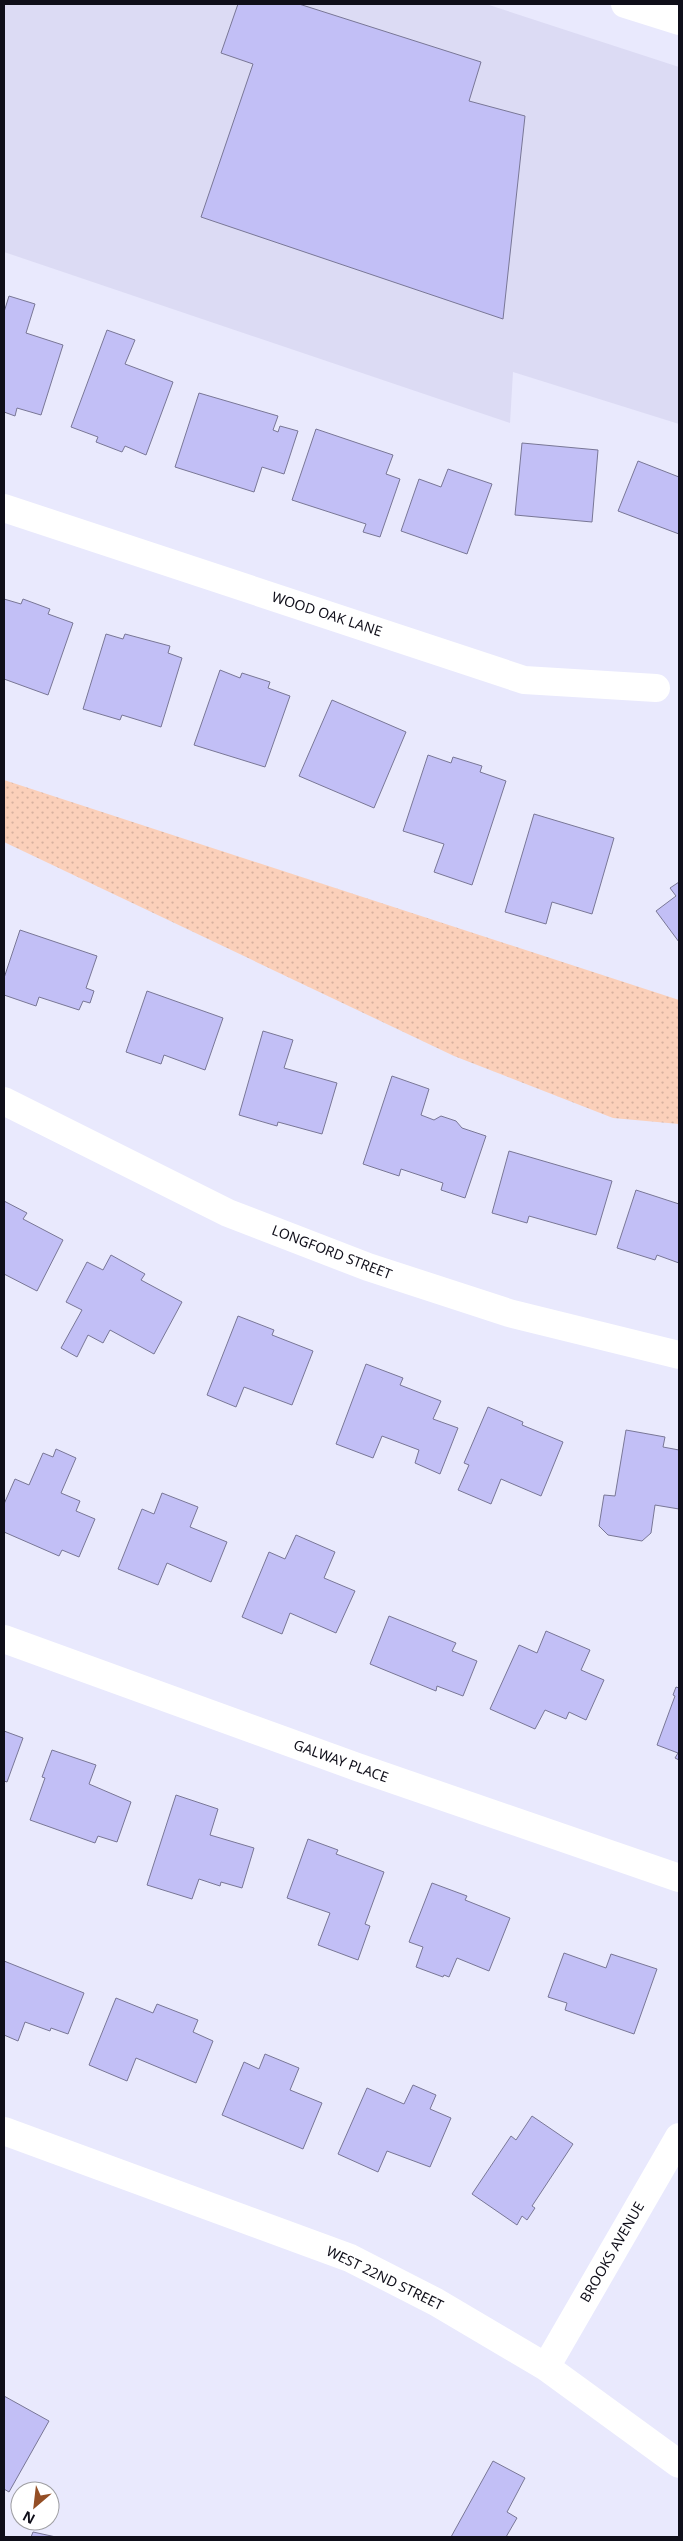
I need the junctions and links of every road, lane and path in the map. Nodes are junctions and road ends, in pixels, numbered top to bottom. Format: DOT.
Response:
graph roads {
  1 [pos="625,4"];
  2 [pos="679,21"];
  3 [pos="4,508"];
  4 [pos="656,688"];
  5 [pos="4,1101"];
  6 [pos="679,1355"];
  7 [pos="4,1639"];
  8 [pos="679,1878"];
  9 [pos="4,2131"];
  10 [pos="679,2138"];
  11 [pos="546,2367"];
  12 [pos="679,2464"];
  1 -- 2 [label="street"];
  3 -- 4 [label="street, WOOD OAK LANE"];
  5 -- 6 [label="street, LONGFORD STREET"];
  7 -- 8 [label="street, GALWAY PLACE"];
  9 -- 11 [label="street, WEST 22ND STREET"];
  10 -- 11 [label="street, BROOKS AVENUE"];
  11 -- 12 [label="street, WEST 22ND STREET"];
}
